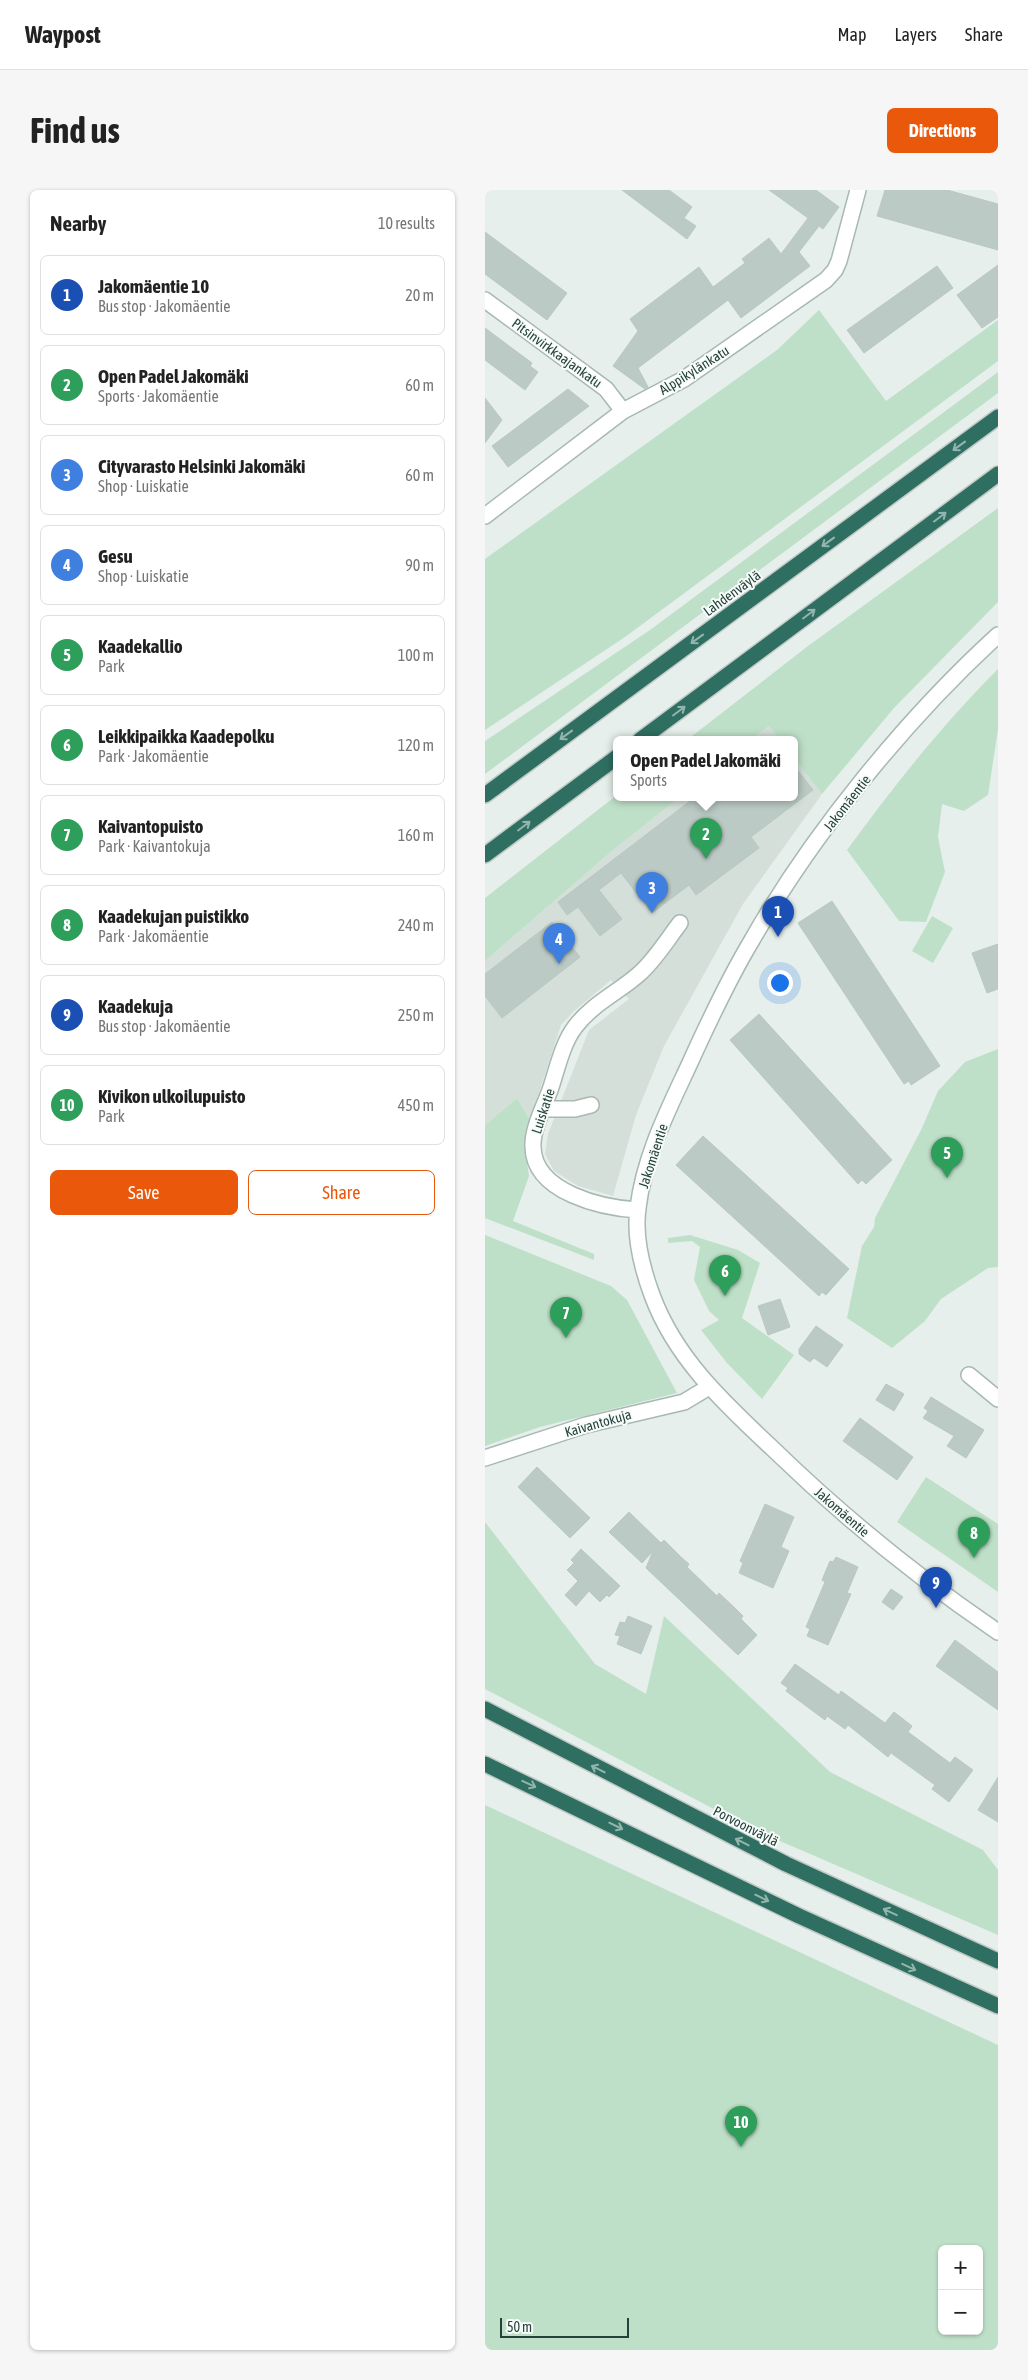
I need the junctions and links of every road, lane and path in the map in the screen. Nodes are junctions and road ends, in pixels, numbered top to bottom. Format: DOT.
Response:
graph roads {
  1 [pos="858,190"];
  2 [pos="485,300"];
  3 [pos="623,411"];
  4 [pos="998,417"];
  5 [pos="998,474"];
  6 [pos="485,516"];
  7 [pos="998,635"];
  8 [pos="645,736"];
  9 [pos="613,760"];
  10 [pos="485,795"];
  11 [pos="485,855"];
  12 [pos="679,923"];
  13 [pos="591,1105"];
  14 [pos="543,1109"];
  15 [pos="638,1210"];
  16 [pos="969,1375"];
  17 [pos="709,1387"];
  18 [pos="998,1399"];
  19 [pos="485,1458"];
  20 [pos="998,1632"];
  21 [pos="485,1709"];
  22 [pos="485,1764"];
  23 [pos="998,1961"];
  24 [pos="998,2006"];
  1 -- 3 [label="street, Alppikylänkatu"];
  2 -- 3 [label="street, Pitsinvirkkaajankatu"];
  3 -- 6 [label="street, Alppikylänkatu"];
  4 -- 10 [label="highway, Lahdenväylä, one-way"];
  8 -- 5 [label="highway, one-way"];
  7 -- 15 [label="street, Jakomäentie"];
  11 -- 9 [label="highway, one-way"];
  12 -- 14 [label="street, Luiskatie"];
  13 -- 14 [label="street"];
  14 -- 15 [label="street, Luiskatie"];
  15 -- 17 [label="street, Jakomäentie"];
  16 -- 18 [label="street"];
  17 -- 19 [label="street, Kaivantokuja"];
  17 -- 20 [label="street, Jakomäentie"];
  23 -- 21 [label="highway, Porvoonväylä, one-way"];
  22 -- 24 [label="highway, one-way"];
}
